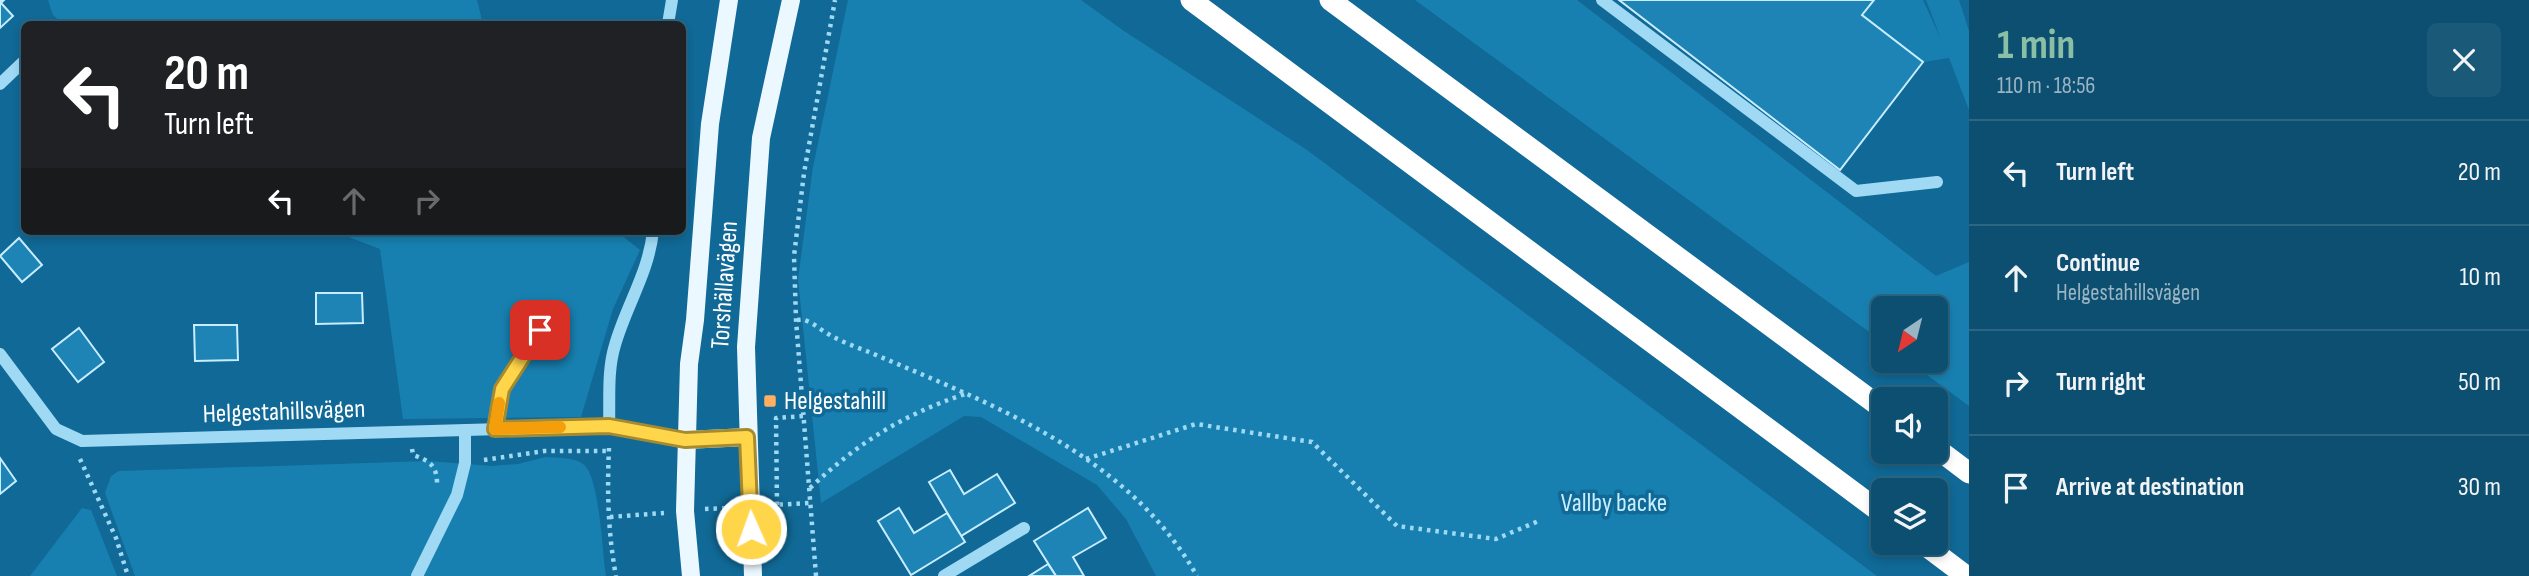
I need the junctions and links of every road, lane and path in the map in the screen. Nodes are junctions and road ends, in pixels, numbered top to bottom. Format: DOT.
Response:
graph roads {
  1 [pos="672,0"];
  2 [pos="729,0"];
  3 [pos="791,0"];
  4 [pos="835,0"];
  5 [pos="1191,0"];
  6 [pos="1330,0"];
  7 [pos="1601,0"];
  8 [pos="668,21"];
  9 [pos="21,64"];
  10 [pos="0,84"];
  11 [pos="1937,182"];
  12 [pos="652,235"];
  13 [pos="552,310"];
  14 [pos="796,320"];
  15 [pos="0,354"];
  16 [pos="966,393"];
  17 [pos="1871,401"];
  18 [pos="804,416"];
  19 [pos="609,426"];
  20 [pos="495,429"];
  21 [pos="465,430"];
  22 [pos="410,431"];
  23 [pos="747,437"];
  24 [pos="685,440"];
  25 [pos="82,441"];
  26 [pos="608,451"];
  27 [pos="1948,457"];
  28 [pos="1086,459"];
  29 [pos="465,463"];
  30 [pos="435,469"];
  31 [pos="1969,473"];
  32 [pos="437,488"];
  33 [pos="809,489"];
  34 [pos="810,503"];
  35 [pos="1871,505"];
  36 [pos="750,506"];
  37 [pos="685,511"];
  38 [pos="663,513"];
  39 [pos="610,517"];
  40 [pos="1541,520"];
  41 [pos="1024,528"];
  42 [pos="1938,555"];
  43 [pos="128,576"];
  44 [pos="417,576"];
  45 [pos="616,576"];
  46 [pos="691,576"];
  47 [pos="753,576"];
  48 [pos="816,576"];
  49 [pos="944,576"];
  50 [pos="1197,576"];
  51 [pos="1966,576"];
  1 -- 8 [label="street"];
  2 -- 24 [label="main road, Torshällavägen"];
  3 -- 23 [label="main road, Torshällavägen"];
  4 -- 14 [label="path"];
  5 -- 35 [label="highway"];
  6 -- 17 [label="highway"];
  7 -- 11 [label="street"];
  9 -- 10 [label="street"];
  12 -- 19 [label="street"];
  13 -- 20 [label="street"];
  14 -- 16 [label="path"];
  14 -- 18 [label="path"];
  15 -- 25 [label="street"];
  16 -- 28 [label="path"];
  16 -- 33 [label="path"];
  18 -- 33 [label="path"];
  18 -- 34 [label="path"];
  19 -- 20 [label="street, Helgestahillsvägen"];
  19 -- 24 [label="street, Helgestahillsvägen"];
  19 -- 26 [label="path"];
  20 -- 21 [label="street, Helgestahillsvägen"];
  21 -- 22 [label="street, Helgestahillsvägen"];
  21 -- 29 [label="street"];
  22 -- 25 [label="street, Helgestahillsvägen"];
  22 -- 30 [label="path"];
  23 -- 24 [label="main road"];
  23 -- 36 [label="main road, Torshällavägen"];
  24 -- 37 [label="main road, Torshällavägen"];
  25 -- 43 [label="path"];
  26 -- 29 [label="path"];
  26 -- 39 [label="path"];
  27 -- 31 [label="highway"];
  28 -- 40 [label="path"];
  28 -- 50 [label="path"];
  29 -- 30 [label="path"];
  29 -- 44 [label="street"];
  30 -- 32 [label="path"];
  33 -- 34 [label="path"];
  34 -- 48 [label="path"];
  36 -- 37 [label="path"];
  36 -- 47 [label="main road, Torshällavägen"];
  37 -- 46 [label="main road, Torshällavägen"];
  38 -- 39 [label="path"];
  39 -- 45 [label="path"];
  41 -- 49 [label="street"];
  42 -- 51 [label="highway"];
}
